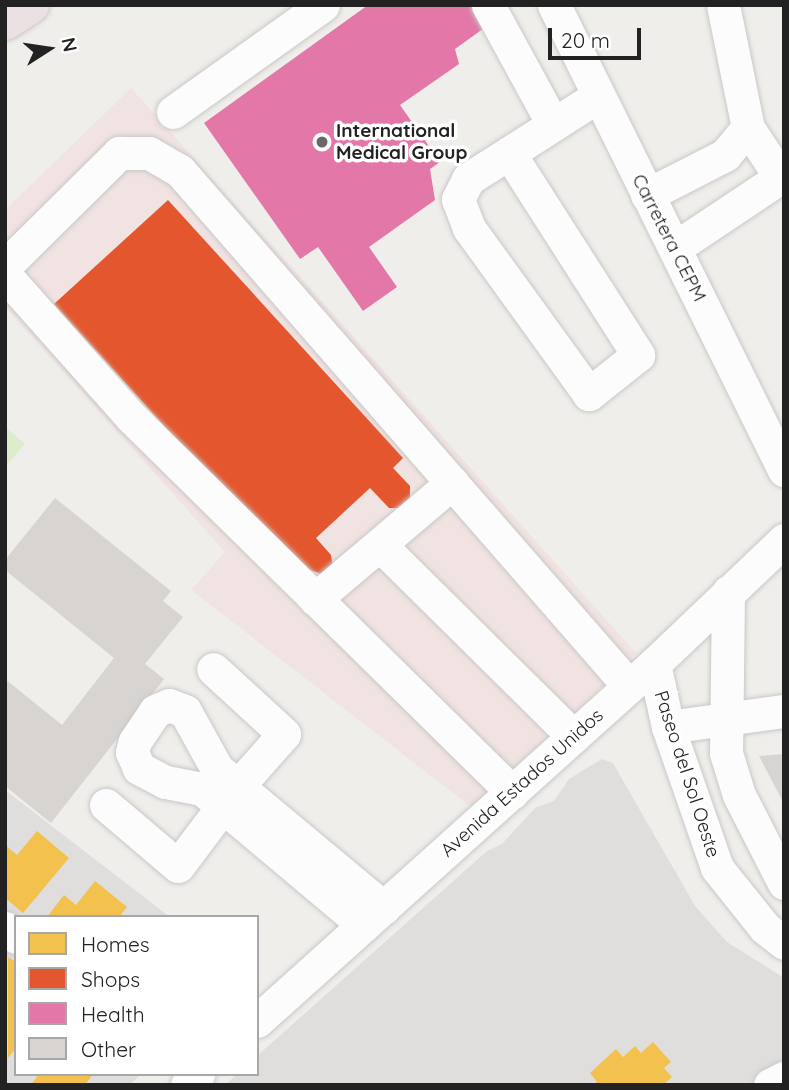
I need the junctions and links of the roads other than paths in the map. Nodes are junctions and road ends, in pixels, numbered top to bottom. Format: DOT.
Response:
graph roads {
  1 [pos="30,5"];
  2 [pos="323,5"];
  3 [pos="488,5"];
  4 [pos="554,5"];
  5 [pos="723,5"];
  6 [pos="5,21"];
  7 [pos="598,96"];
  8 [pos="173,112"];
  9 [pos="554,124"];
  10 [pos="748,128"];
  11 [pos="509,153"];
  12 [pos="782,176"];
  13 [pos="647,195"];
  14 [pos="676,247"];
  15 [pos="5,266"];
  16 [pos="5,275"];
  17 [pos="784,470"];
  18 [pos="452,483"];
  19 [pos="784,540"];
  20 [pos="380,545"];
  21 [pos="728,592"];
  22 [pos="315,599"];
  23 [pos="654,664"];
  24 [pos="213,669"];
  25 [pos="629,686"];
  26 [pos="784,711"];
  27 [pos="723,717"];
  28 [pos="668,727"];
  29 [pos="573,736"];
  30 [pos="512,792"];
  31 [pos="739,795"];
  32 [pos="230,796"];
  33 [pos="106,805"];
  34 [pos="696,814"];
  35 [pos="784,883"];
  36 [pos="374,916"];
  37 [pos="784,943"];
  38 [pos="259,1019"];
  39 [pos="784,1078"];
  40 [pos="770,1085"];
  1 -- 6 [label="highway"];
  2 -- 8 [label="street"];
  3 -- 9 [label="street"];
  4 -- 7 [label="street, Carretera CEPM"];
  5 -- 10 [label="street"];
  7 -- 9 [label="street"];
  7 -- 13 [label="street, Carretera CEPM"];
  9 -- 11 [label="street"];
  10 -- 12 [label="street"];
  10 -- 13 [label="street"];
  11 -- 11 [label="street"];
  12 -- 14 [label="street"];
  13 -- 14 [label="street, Carretera CEPM"];
  14 -- 17 [label="street, Carretera CEPM"];
  15 -- 18 [label="street"];
  16 -- 22 [label="street"];
  18 -- 20 [label="street"];
  18 -- 25 [label="street"];
  19 -- 21 [label="street, Avenida Estados Unidos"];
  20 -- 22 [label="street"];
  20 -- 29 [label="street"];
  21 -- 23 [label="street, Avenida Estados Unidos"];
  21 -- 27 [label="street"];
  22 -- 30 [label="street"];
  23 -- 25 [label="street, Avenida Estados Unidos"];
  23 -- 28 [label="street, Paseo del Sol Oeste"];
  24 -- 32 [label="street"];
  25 -- 29 [label="street, Avenida Estados Unidos"];
  26 -- 27 [label="street"];
  27 -- 28 [label="street"];
  27 -- 31 [label="street"];
  28 -- 34 [label="street, Paseo del Sol Oeste"];
  29 -- 30 [label="street, Avenida Estados Unidos"];
  30 -- 36 [label="street, Avenida Estados Unidos"];
  31 -- 34 [label="street"];
  31 -- 35 [label="street"];
  32 -- 33 [label="street"];
  32 -- 36 [label="street"];
  34 -- 37 [label="street, Paseo del Sol Oeste"];
  36 -- 38 [label="street, Avenida Estados Unidos"];
  39 -- 40 [label="street"];
}
